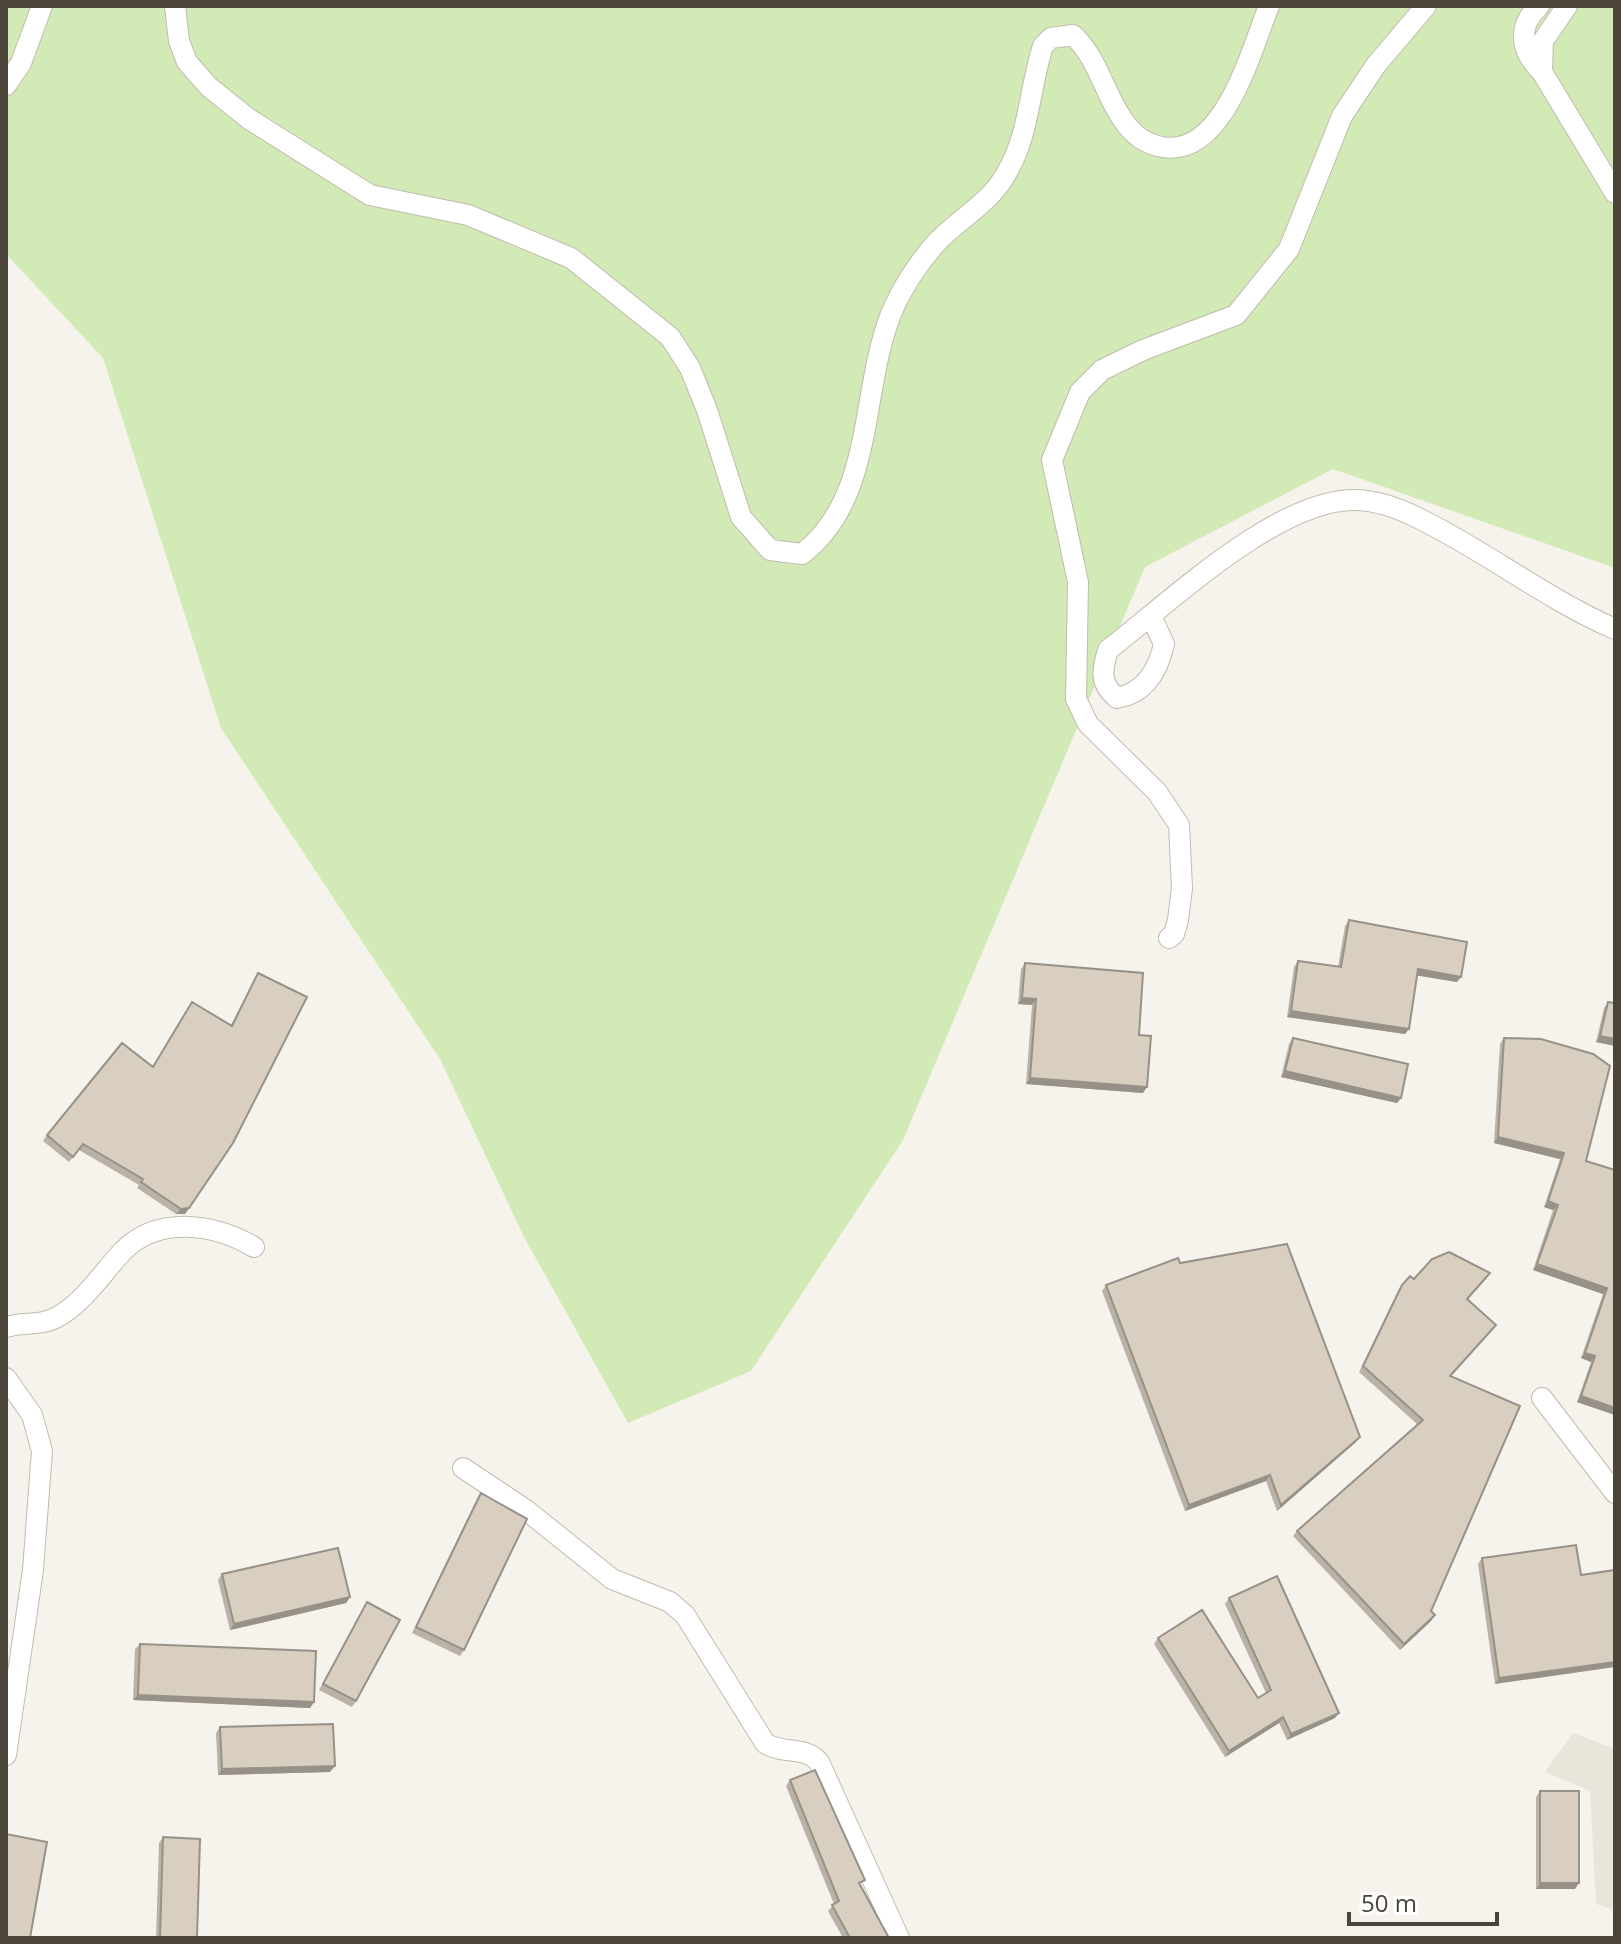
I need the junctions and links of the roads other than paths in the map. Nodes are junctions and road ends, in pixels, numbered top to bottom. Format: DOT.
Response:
graph roads {
  1 [pos="42,6"];
  2 [pos="175,6"];
  3 [pos="1269,6"];
  4 [pos="1426,6"];
  5 [pos="1539,6"];
  6 [pos="1567,6"];
  7 [pos="1542,72"];
  8 [pos="6,85"];
  9 [pos="1615,193"];
  10 [pos="1151,616"];
  11 [pos="1615,629"];
  12 [pos="1169,938"];
  13 [pos="254,1247"];
  14 [pos="6,1327"];
  15 [pos="6,1378"];
  16 [pos="1542,1398"];
  17 [pos="463,1468"];
  18 [pos="1615,1493"];
  19 [pos="6,1755"];
  20 [pos="899,1938"];
  1 -- 8 [label="street"];
  2 -- 3 [label="street"];
  4 -- 12 [label="street"];
  5 -- 7 [label="street"];
  6 -- 7 [label="street"];
  7 -- 9 [label="street"];
  10 -- 11 [label="street"];
  13 -- 14 [label="street"];
  15 -- 19 [label="street"];
  16 -- 18 [label="street"];
  17 -- 20 [label="street"];
}
